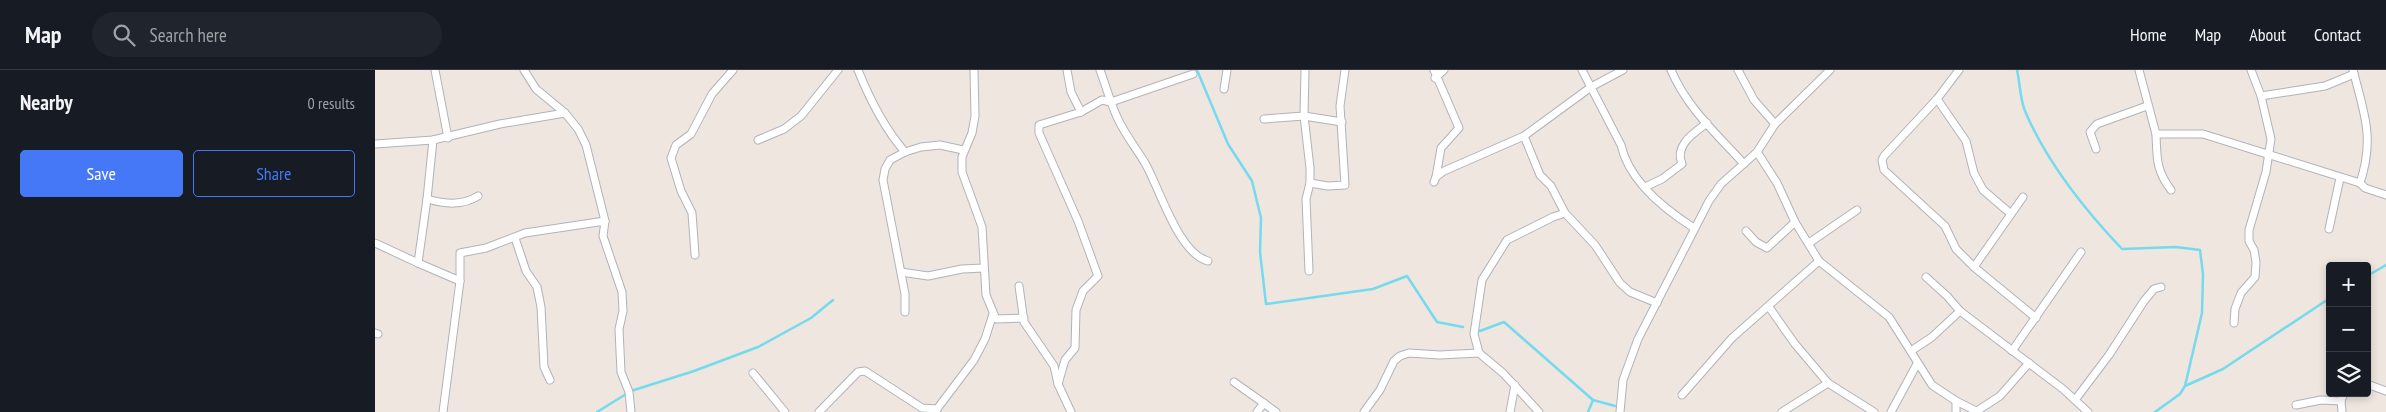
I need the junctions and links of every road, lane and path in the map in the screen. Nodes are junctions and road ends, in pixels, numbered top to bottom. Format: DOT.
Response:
graph roads {
  1 [pos="435,70"];
  2 [pos="524,70"];
  3 [pos="733,70"];
  4 [pos="838,70"];
  5 [pos="858,70"];
  6 [pos="974,70"];
  7 [pos="1067,70"];
  8 [pos="1100,70"];
  9 [pos="1227,70"];
  10 [pos="1305,70"];
  11 [pos="1345,70"];
  12 [pos="1445,70"];
  13 [pos="1582,70"];
  14 [pos="1623,70"];
  15 [pos="1671,70"];
  16 [pos="1738,70"];
  17 [pos="1959,70"];
  18 [pos="2139,70"];
  19 [pos="2251,70"];
  20 [pos="1825,72"];
  21 [pos="2354,72"];
  22 [pos="1193,74"];
  23 [pos="1435,74"];
  24 [pos="1591,87"];
  25 [pos="1224,89"];
  26 [pos="2261,96"];
  27 [pos="1937,99"];
  28 [pos="1111,102"];
  29 [pos="2147,106"];
  30 [pos="1081,112"];
  31 [pos="565,113"];
  32 [pos="1304,116"];
  33 [pos="1264,119"];
  34 [pos="1342,122"];
  35 [pos="1707,123"];
  36 [pos="1775,124"];
  37 [pos="2156,134"];
  38 [pos="1525,136"];
  39 [pos="448,138"];
  40 [pos="433,140"];
  41 [pos="758,140"];
  42 [pos="375,144"];
  43 [pos="2097,149"];
  44 [pos="963,150"];
  45 [pos="905,152"];
  46 [pos="1757,152"];
  47 [pos="2269,155"];
  48 [pos="1744,164"];
  49 [pos="2340,178"];
  50 [pos="1310,183"];
  51 [pos="2360,183"];
  52 [pos="1645,187"];
  53 [pos="2171,190"];
  54 [pos="2386,195"];
  55 [pos="477,196"];
  56 [pos="2023,197"];
  57 [pos="427,199"];
  58 [pos="1857,210"];
  59 [pos="1565,213"];
  60 [pos="2011,214"];
  61 [pos="605,221"];
  62 [pos="1795,222"];
  63 [pos="1694,228"];
  64 [pos="2329,229"];
  65 [pos="1745,231"];
  66 [pos="515,238"];
  67 [pos="375,243"];
  68 [pos="1809,243"];
  69 [pos="2081,252"];
  70 [pos="695,255"];
  71 [pos="1208,262"];
  72 [pos="1819,262"];
  73 [pos="418,263"];
  74 [pos="1974,266"];
  75 [pos="984,268"];
  76 [pos="1309,271"];
  77 [pos="901,272"];
  78 [pos="1926,277"];
  79 [pos="460,281"];
  80 [pos="1019,286"];
  81 [pos="2161,287"];
  82 [pos="1657,303"];
  83 [pos="1769,306"];
  84 [pos="1960,311"];
  85 [pos="905,312"];
  86 [pos="993,314"];
  87 [pos="1024,318"];
  88 [pos="2036,318"];
  89 [pos="2234,324"];
  90 [pos="1911,351"];
  91 [pos="2012,351"];
  92 [pos="1479,352"];
  93 [pos="2029,363"];
  94 [pos="1917,364"];
  95 [pos="753,373"];
  96 [pos="550,380"];
  97 [pos="1234,382"];
  98 [pos="1828,383"];
  99 [pos="1058,384"];
  100 [pos="1515,385"];
  101 [pos="2371,386"];
  102 [pos="2386,392"];
  103 [pos="1682,395"];
  104 [pos="2342,397"];
  105 [pos="2075,400"];
  106 [pos="1956,401"];
  107 [pos="2341,401"];
  108 [pos="1264,403"];
  109 [pos="2296,405"];
  110 [pos="936,410"];
  111 [pos="443,412"];
  112 [pos="631,412"];
  113 [pos="785,412"];
  114 [pos="819,412"];
  115 [pos="1071,412"];
  116 [pos="1257,412"];
  117 [pos="1276,412"];
  118 [pos="1364,412"];
  119 [pos="1509,412"];
  120 [pos="1539,412"];
  121 [pos="1620,412"];
  122 [pos="1782,412"];
  123 [pos="1874,412"];
  124 [pos="1891,412"];
  125 [pos="1956,412"];
  126 [pos="1978,412"];
  127 [pos="2088,412"];
  128 [pos="2342,412"];
  1 -- 39 [label="street"];
  2 -- 31 [label="street"];
  3 -- 70 [label="street"];
  4 -- 41 [label="street"];
  5 -- 45 [label="street"];
  6 -- 44 [label="street"];
  7 -- 30 [label="street"];
  8 -- 28 [label="street"];
  9 -- 25 [label="street"];
  10 -- 32 [label="street"];
  11 -- 34 [label="street"];
  12 -- 23 [label="street"];
  13 -- 24 [label="street"];
  14 -- 24 [label="street"];
  15 -- 35 [label="street"];
  16 -- 36 [label="street"];
  17 -- 27 [label="street"];
  18 -- 29 [label="street"];
  19 -- 26 [label="street"];
  20 -- 36 [label="street"];
  21 -- 26 [label="street"];
  21 -- 51 [label="street"];
  22 -- 28 [label="street"];
  23 -- 38 [label="street"];
  24 -- 38 [label="street"];
  24 -- 52 [label="street"];
  26 -- 47 [label="street"];
  27 -- 60 [label="street"];
  27 -- 74 [label="street"];
  28 -- 30 [label="street"];
  28 -- 71 [label="street"];
  29 -- 37 [label="street"];
  29 -- 43 [label="street"];
  30 -- 99 [label="street"];
  31 -- 39 [label="street"];
  31 -- 61 [label="street"];
  32 -- 33 [label="street"];
  32 -- 34 [label="street"];
  32 -- 50 [label="street"];
  34 -- 50 [label="street"];
  35 -- 48 [label="street"];
  35 -- 52 [label="street"];
  36 -- 46 [label="street"];
  37 -- 47 [label="street"];
  37 -- 53 [label="street"];
  38 -- 59 [label="street"];
  39 -- 40 [label="street"];
  40 -- 42 [label="street"];
  40 -- 57 [label="street"];
  44 -- 45 [label="street"];
  44 -- 75 [label="street"];
  45 -- 77 [label="street"];
  46 -- 48 [label="street"];
  46 -- 62 [label="street"];
  47 -- 49 [label="street"];
  47 -- 89 [label="street"];
  48 -- 63 [label="street"];
  49 -- 51 [label="street"];
  49 -- 64 [label="street"];
  50 -- 76 [label="street"];
  51 -- 54 [label="street"];
  52 -- 63 [label="street"];
  55 -- 57 [label="street"];
  56 -- 60 [label="street"];
  57 -- 73 [label="street"];
  58 -- 68 [label="street"];
  59 -- 82 [label="street"];
  59 -- 92 [label="street"];
  60 -- 74 [label="street"];
  61 -- 66 [label="street"];
  61 -- 112 [label="street"];
  62 -- 65 [label="street"];
  62 -- 68 [label="street"];
  63 -- 82 [label="street"];
  66 -- 79 [label="street"];
  66 -- 96 [label="street"];
  67 -- 73 [label="street"];
  68 -- 72 [label="street"];
  69 -- 88 [label="street"];
  72 -- 83 [label="street"];
  72 -- 90 [label="street"];
  73 -- 79 [label="street"];
  74 -- 88 [label="street"];
  75 -- 77 [label="street"];
  75 -- 86 [label="street"];
  77 -- 85 [label="street"];
  78 -- 84 [label="street"];
  79 -- 111 [label="street"];
  80 -- 87 [label="street"];
  81 -- 105 [label="street"];
  82 -- 121 [label="street"];
  83 -- 98 [label="street"];
  83 -- 103 [label="street"];
  84 -- 90 [label="street"];
  84 -- 91 [label="street"];
  86 -- 87 [label="street"];
  86 -- 110 [label="street"];
  87 -- 99 [label="street"];
  88 -- 91 [label="street"];
  90 -- 94 [label="street"];
  91 -- 93 [label="street"];
  92 -- 100 [label="street"];
  92 -- 118 [label="street"];
  93 -- 105 [label="street"];
  93 -- 126 [label="street"];
  94 -- 106 [label="street"];
  94 -- 124 [label="street"];
  95 -- 113 [label="street"];
  97 -- 108 [label="street"];
  98 -- 122 [label="street"];
  98 -- 123 [label="street"];
  99 -- 115 [label="street"];
  100 -- 119 [label="street"];
  100 -- 120 [label="street"];
  101 -- 102 [label="street"];
  104 -- 107 [label="street"];
  105 -- 127 [label="street"];
  106 -- 125 [label="street"];
  106 -- 126 [label="street"];
  107 -- 109 [label="street"];
  107 -- 128 [label="street"];
  108 -- 116 [label="street"];
  108 -- 117 [label="street"];
  110 -- 114 [label="street"];
}
